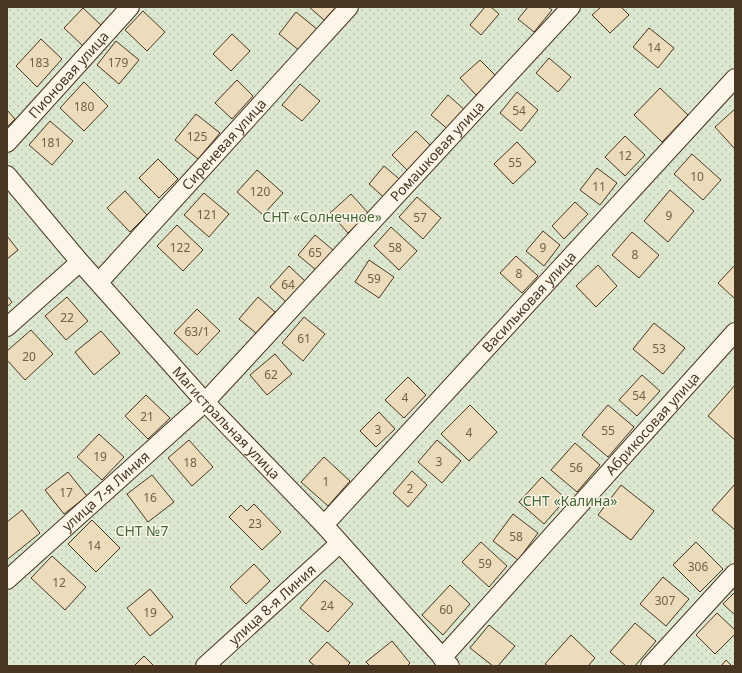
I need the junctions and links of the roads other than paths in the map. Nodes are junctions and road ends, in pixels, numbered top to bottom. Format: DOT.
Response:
graph roads {
  1 [pos="130,7"];
  2 [pos="349,7"];
  3 [pos="571,7"];
  4 [pos="735,78"];
  5 [pos="7,142"];
  6 [pos="7,175"];
  7 [pos="80,262"];
  8 [pos="99,282"];
  9 [pos="7,327"];
  10 [pos="735,332"];
  11 [pos="205,402"];
  12 [pos="324,526"];
  13 [pos="339,544"];
  14 [pos="735,573"];
  15 [pos="7,580"];
  16 [pos="446,662"];
  17 [pos="205,666"];
  18 [pos="650,666"];
  1 -- 5 [label="street, Пионовая улица"];
  2 -- 8 [label="street, Сиреневая улица"];
  3 -- 11 [label="street, Ромашковая улица"];
  4 -- 12 [label="street, Васильковая улица"];
  6 -- 7 [label="street, Магистральная улица"];
  7 -- 8 [label="street, Магистральная улица"];
  7 -- 9 [label="street"];
  8 -- 11 [label="street, Магистральная улица"];
  10 -- 16 [label="street, Абрикосовая улица"];
  11 -- 12 [label="street, Магистральная улица"];
  11 -- 15 [label="street, улица 7-я Линия"];
  12 -- 13 [label="street, Магистральная улица"];
  13 -- 16 [label="street, Магистральная улица"];
  13 -- 17 [label="street, улица 8-я Линия"];
  14 -- 18 [label="street"];
}
